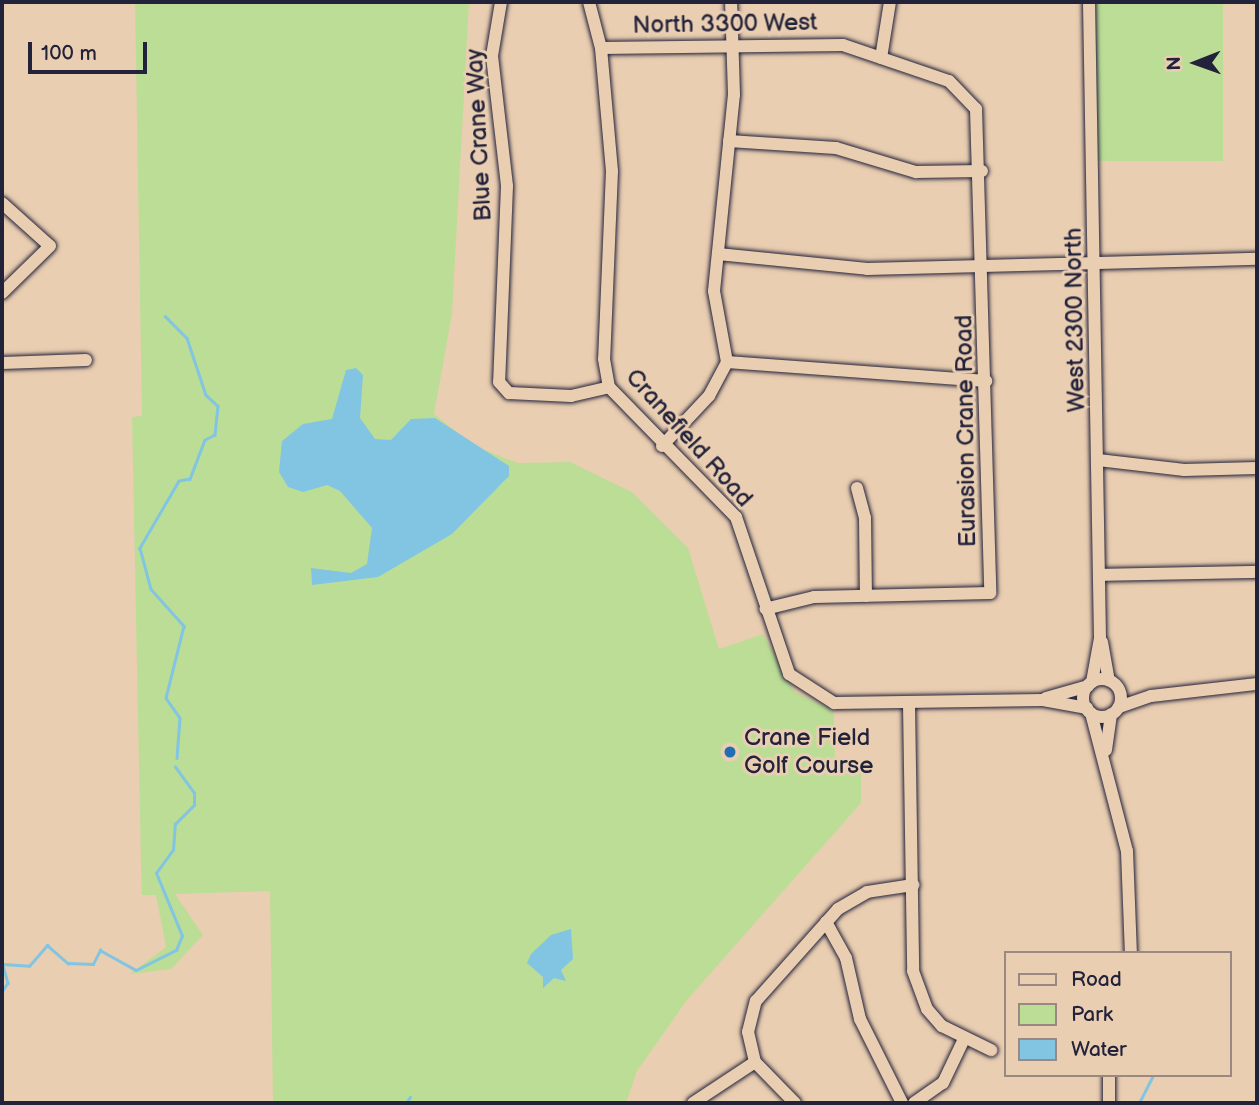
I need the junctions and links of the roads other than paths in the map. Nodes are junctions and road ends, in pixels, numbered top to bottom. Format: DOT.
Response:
graph roads {
  1 [pos="501,2"];
  2 [pos="589,2"];
  3 [pos="732,2"];
  4 [pos="890,2"];
  5 [pos="1089,2"];
  6 [pos="732,42"];
  7 [pos="601,48"];
  8 [pos="881,58"];
  9 [pos="966,94"];
  10 [pos="729,141"];
  11 [pos="982,171"];
  12 [pos="2,203"];
  13 [pos="718,254"];
  14 [pos="1257,259"];
  15 [pos="1095,261"];
  16 [pos="984,268"];
  17 [pos="2,293"];
  18 [pos="86,360"];
  19 [pos="727,362"];
  20 [pos="2,363"];
  21 [pos="986,382"];
  22 [pos="609,387"];
  23 [pos="662,446"];
  24 [pos="1098,460"];
  25 [pos="1257,468"];
  26 [pos="857,488"];
  27 [pos="1257,572"];
  28 [pos="1100,575"];
  29 [pos="866,596"];
  30 [pos="765,609"];
  31 [pos="1100,638"];
  32 [pos="1090,684"];
  33 [pos="1113,684"];
  34 [pos="1257,684"];
  35 [pos="1151,696"];
  36 [pos="1043,699"];
  37 [pos="909,704"];
  38 [pos="1089,710"];
  39 [pos="1115,711"];
  40 [pos="1105,750"];
  41 [pos="913,885"];
  42 [pos="826,922"];
  43 [pos="1131,951"];
  44 [pos="962,1041"];
  45 [pos="991,1050"];
  46 [pos="755,1062"];
  47 [pos="1109,1077"];
  48 [pos="693,1103"];
  49 [pos="795,1103"];
  50 [pos="902,1103"];
  51 [pos="914,1103"];
  52 [pos="1109,1103"];
  1 -- 22 [label="street, Blue Crane Way"];
  2 -- 7 [label="street, Cranefield Road"];
  3 -- 6 [label="street"];
  4 -- 8 [label="street"];
  5 -- 15 [label="street, West 2300 North"];
  6 -- 7 [label="street, North 3300 West"];
  6 -- 8 [label="street, North 3300 West"];
  6 -- 10 [label="street"];
  7 -- 22 [label="street, Cranefield Road"];
  8 -- 9 [label="street, North 3300 West"];
  9 -- 11 [label="street, Eurasion Crane Road"];
  10 -- 11 [label="street"];
  10 -- 13 [label="street"];
  11 -- 16 [label="street, Eurasion Crane Road"];
  12 -- 17 [label="street"];
  13 -- 16 [label="street"];
  13 -- 19 [label="street"];
  14 -- 15 [label="street"];
  15 -- 16 [label="street"];
  15 -- 24 [label="street, West 2300 North"];
  16 -- 21 [label="street, Eurasion Crane Road"];
  18 -- 20 [label="street"];
  19 -- 21 [label="street"];
  19 -- 23 [label="street"];
  21 -- 29 [label="street, Eurasion Crane Road"];
  22 -- 23 [label="street, Cranefield Road"];
  23 -- 30 [label="street, Cranefield Road"];
  24 -- 25 [label="street"];
  24 -- 28 [label="street, West 2300 North"];
  26 -- 29 [label="street"];
  27 -- 28 [label="street"];
  28 -- 31 [label="street, West 2300 North"];
  29 -- 30 [label="street"];
  30 -- 37 [label="street, Cranefield Road"];
  31 -- 32 [label="street"];
  31 -- 33 [label="street"];
  32 -- 33 [label="street, Cranefield Road"];
  32 -- 36 [label="street, Cranefield Road"];
  32 -- 38 [label="street"];
  33 -- 35 [label="street"];
  33 -- 39 [label="street"];
  34 -- 35 [label="street"];
  35 -- 39 [label="street"];
  36 -- 37 [label="street, Cranefield Road"];
  36 -- 38 [label="street, Cranefield Road"];
  37 -- 41 [label="street"];
  38 -- 39 [label="street, Cranefield Road"];
  38 -- 40 [label="street"];
  39 -- 40 [label="street"];
  40 -- 43 [label="street"];
  41 -- 42 [label="street"];
  41 -- 44 [label="street"];
  42 -- 46 [label="street"];
  42 -- 50 [label="street"];
  44 -- 45 [label="street"];
  44 -- 51 [label="street"];
  46 -- 48 [label="street"];
  46 -- 49 [label="street"];
  47 -- 52 [label="street"];
}
